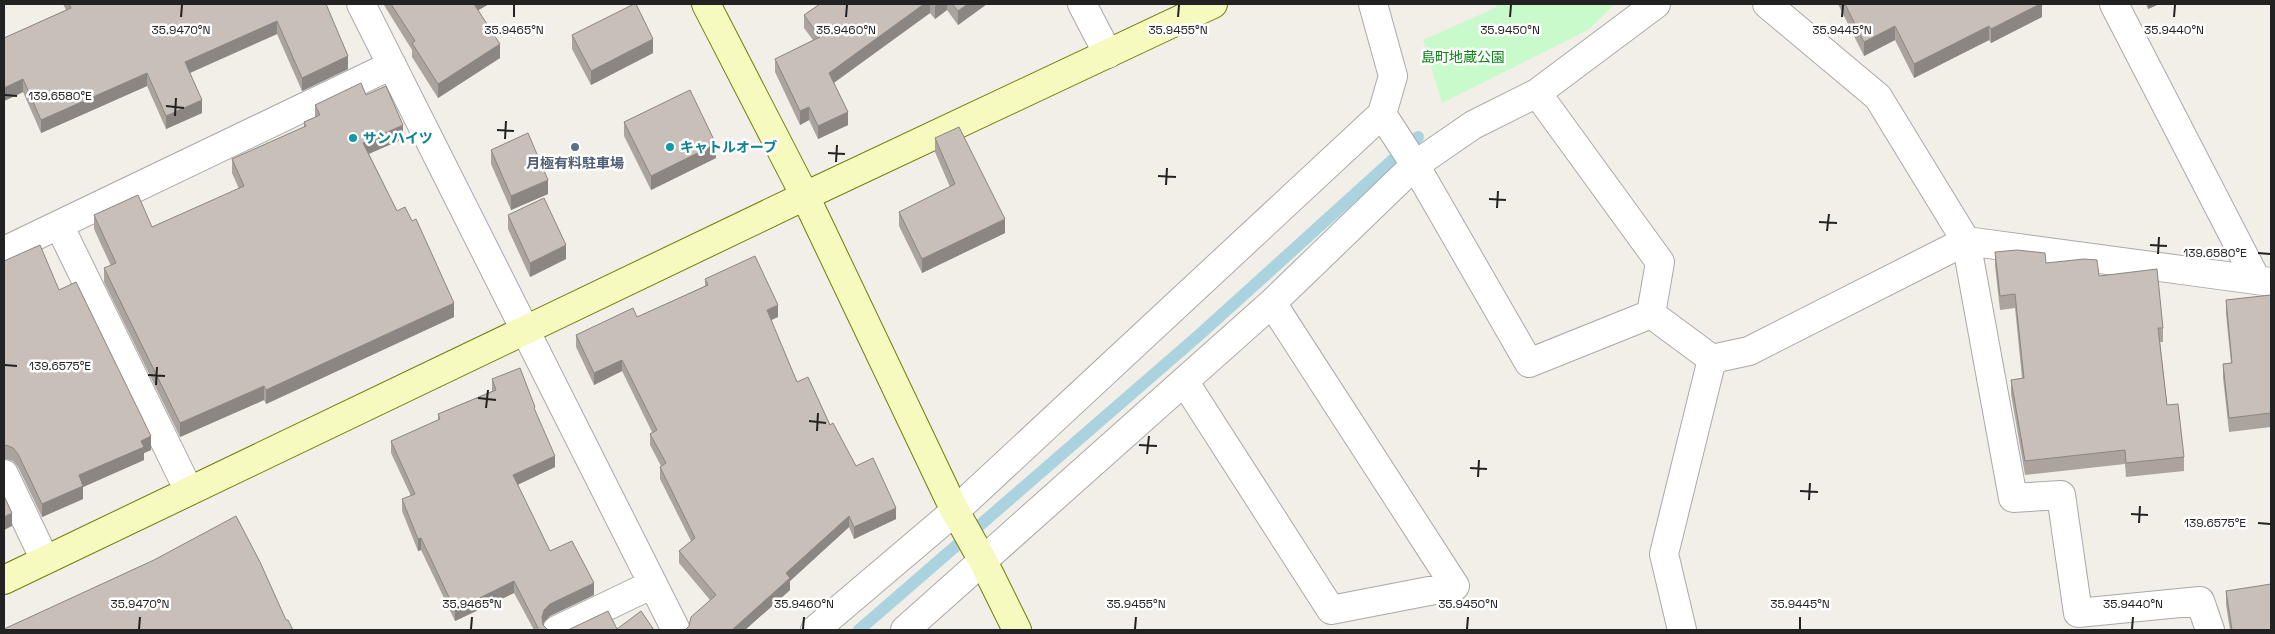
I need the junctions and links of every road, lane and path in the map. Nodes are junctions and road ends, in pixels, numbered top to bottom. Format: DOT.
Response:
graph roads {
  1 [pos="361,4"];
  2 [pos="706,4"];
  3 [pos="1082,4"];
  4 [pos="1213,4"];
  5 [pos="1373,4"];
  6 [pos="1656,4"];
  7 [pos="1767,4"];
  8 [pos="2114,4"];
  9 [pos="1108,54"];
  10 [pos="392,65"];
  11 [pos="1537,93"];
  12 [pos="1382,114"];
  13 [pos="1415,164"];
  14 [pos="805,196"];
  15 [pos="59,225"];
  16 [pos="1966,241"];
  17 [pos="4,251"];
  18 [pos="2264,280"];
  19 [pos="1272,303"];
  20 [pos="1652,314"];
  21 [pos="526,330"];
  22 [pos="1712,359"];
  23 [pos="1184,381"];
  24 [pos="4,474"];
  25 [pos="190,491"];
  26 [pos="955,510"];
  27 [pos="45,560"];
  28 [pos="983,561"];
  29 [pos="4,580"];
  30 [pos="653,584"];
  31 [pos="557,630"];
  32 [pos="676,630"];
  33 [pos="815,630"];
  34 [pos="905,630"];
  35 [pos="1017,630"];
  36 [pos="1682,630"];
  37 [pos="2210,630"];
  1 -- 10 [label="street"];
  2 -- 14 [label="street"];
  3 -- 9 [label="street"];
  4 -- 9 [label="street"];
  5 -- 12 [label="street"];
  6 -- 11 [label="street"];
  7 -- 16 [label="street"];
  8 -- 18 [label="street"];
  9 -- 14 [label="street"];
  10 -- 15 [label="street"];
  10 -- 21 [label="street"];
  11 -- 13 [label="street"];
  11 -- 20 [label="street"];
  12 -- 13 [label="street"];
  12 -- 26 [label="street"];
  13 -- 19 [label="street"];
  13 -- 20 [label="street"];
  14 -- 21 [label="street"];
  14 -- 26 [label="street"];
  15 -- 17 [label="street"];
  15 -- 25 [label="street"];
  16 -- 18 [label="street"];
  16 -- 22 [label="street"];
  16 -- 37 [label="street"];
  19 -- 23 [label="street"];
  19 -- 23 [label="street"];
  20 -- 22 [label="street"];
  21 -- 25 [label="street"];
  21 -- 30 [label="street"];
  22 -- 36 [label="street"];
  23 -- 28 [label="street"];
  24 -- 27 [label="street"];
  25 -- 27 [label="street"];
  26 -- 28 [label="street"];
  26 -- 33 [label="street"];
  27 -- 29 [label="street"];
  28 -- 34 [label="street"];
  28 -- 35 [label="street"];
  30 -- 31 [label="street"];
  30 -- 32 [label="street"];
}
